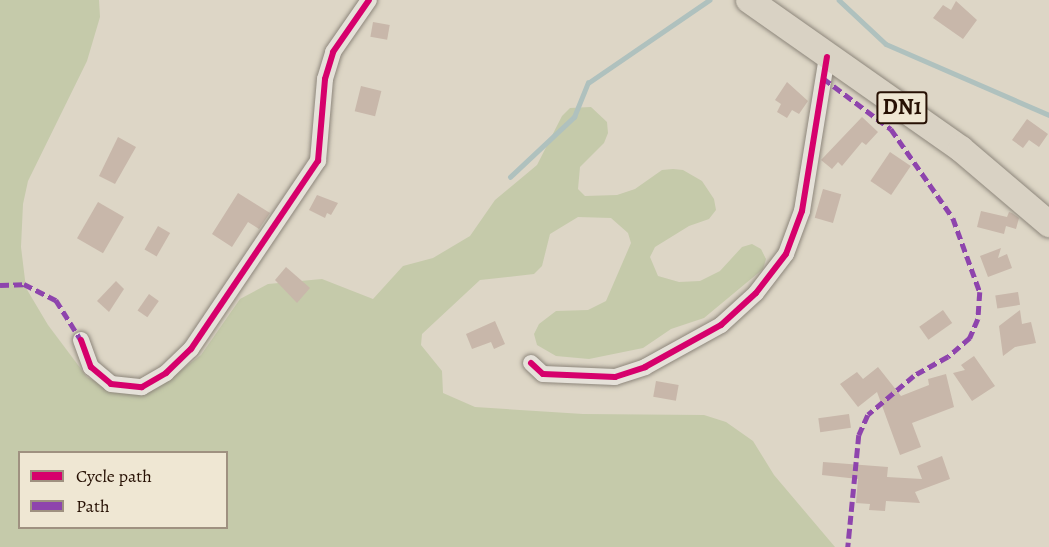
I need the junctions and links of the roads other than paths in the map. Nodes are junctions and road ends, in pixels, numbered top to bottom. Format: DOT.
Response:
graph roads {
  1 [pos="369,0"];
  2 [pos="749,0"];
  3 [pos="771,0"];
  4 [pos="827,57"];
  5 [pos="1049,207"];
  6 [pos="1049,224"];
  7 [pos="81,340"];
  8 [pos="531,363"];
  1 -- 7 [label="street"];
  2 -- 4 [label="main road, DN1"];
  3 -- 5 [label="main road, DN1"];
  4 -- 6 [label="main road, DN1"];
  4 -- 8 [label="street"];
}
